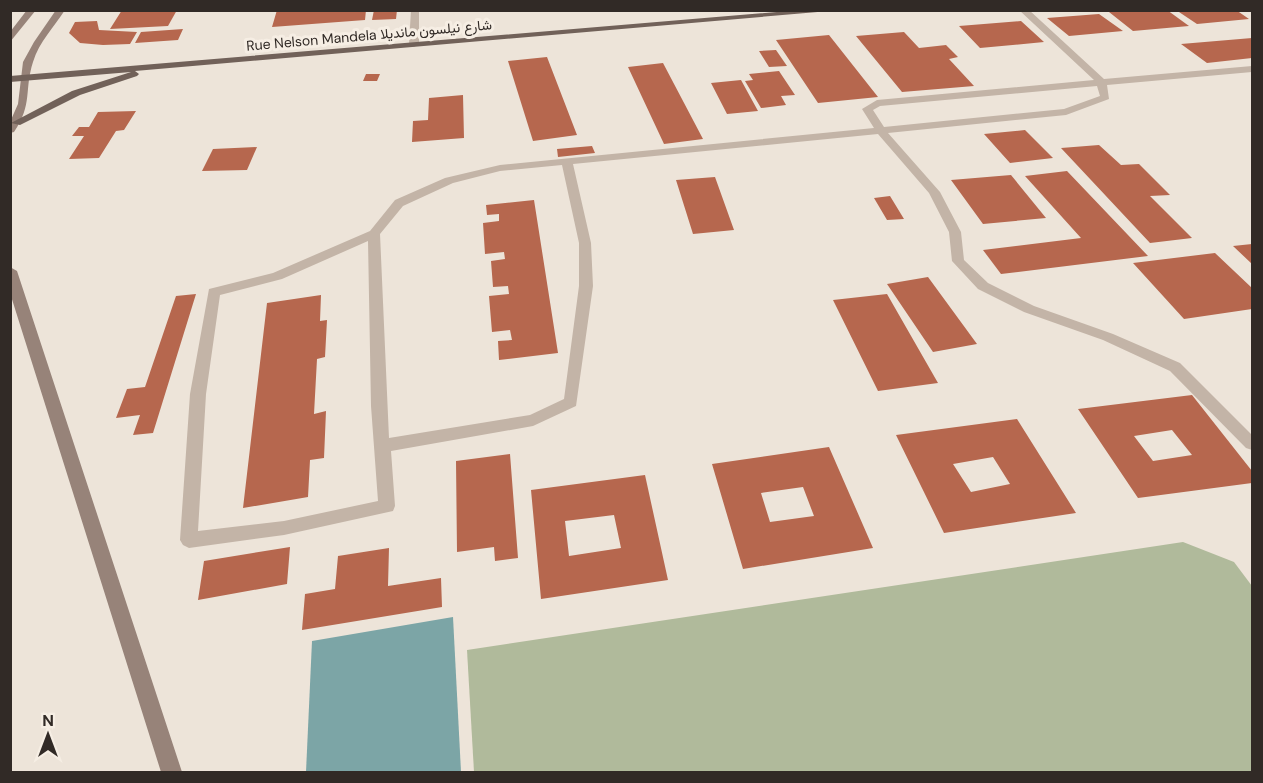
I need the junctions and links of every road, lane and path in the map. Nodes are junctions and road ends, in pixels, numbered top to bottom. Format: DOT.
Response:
graph roads {
  1 [pos="32,10"];
  2 [pos="61,10"];
  3 [pos="415,10"];
  4 [pos="837,10"];
  5 [pos="1023,10"];
  6 [pos="762,13"];
  7 [pos="10,39"];
  8 [pos="414,44"];
  9 [pos="165,65"];
  10 [pos="1252,69"];
  11 [pos="25,77"];
  12 [pos="10,79"];
  13 [pos="1101,82"];
  14 [pos="13,127"];
  15 [pos="881,130"];
  16 [pos="567,161"];
  17 [pos="374,234"];
  18 [pos="10,271"];
  19 [pos="1252,444"];
  20 [pos="382,446"];
  21 [pos="172,772"];
  1 -- 7 [label="street"];
  2 -- 11 [label="street"];
  3 -- 8 [label="street"];
  4 -- 6 [label="main road, Rue Nelson Mandela شارع نيلسون مانديلا"];
  5 -- 13 [label="street"];
  6 -- 8 [label="main road, Rue Nelson Mandela شارع نيلسون مانديلا"];
  8 -- 9 [label="main road, Rue Nelson Mandela شارع نيلسون مانديلا"];
  9 -- 11 [label="main road, Rue Nelson Mandela شارع نيلسون مانديلا"];
  9 -- 14 [label="main road"];
  10 -- 13 [label="street"];
  11 -- 12 [label="main road, Rue Nelson Mandela شارع نيلسون مانديلا"];
  11 -- 14 [label="street"];
  13 -- 15 [label="street"];
  13 -- 15 [label="street"];
  15 -- 16 [label="street"];
  15 -- 19 [label="street"];
  16 -- 17 [label="street"];
  16 -- 20 [label="street"];
  17 -- 20 [label="street"];
  17 -- 20 [label="street"];
  18 -- 21 [label="street"];
}
